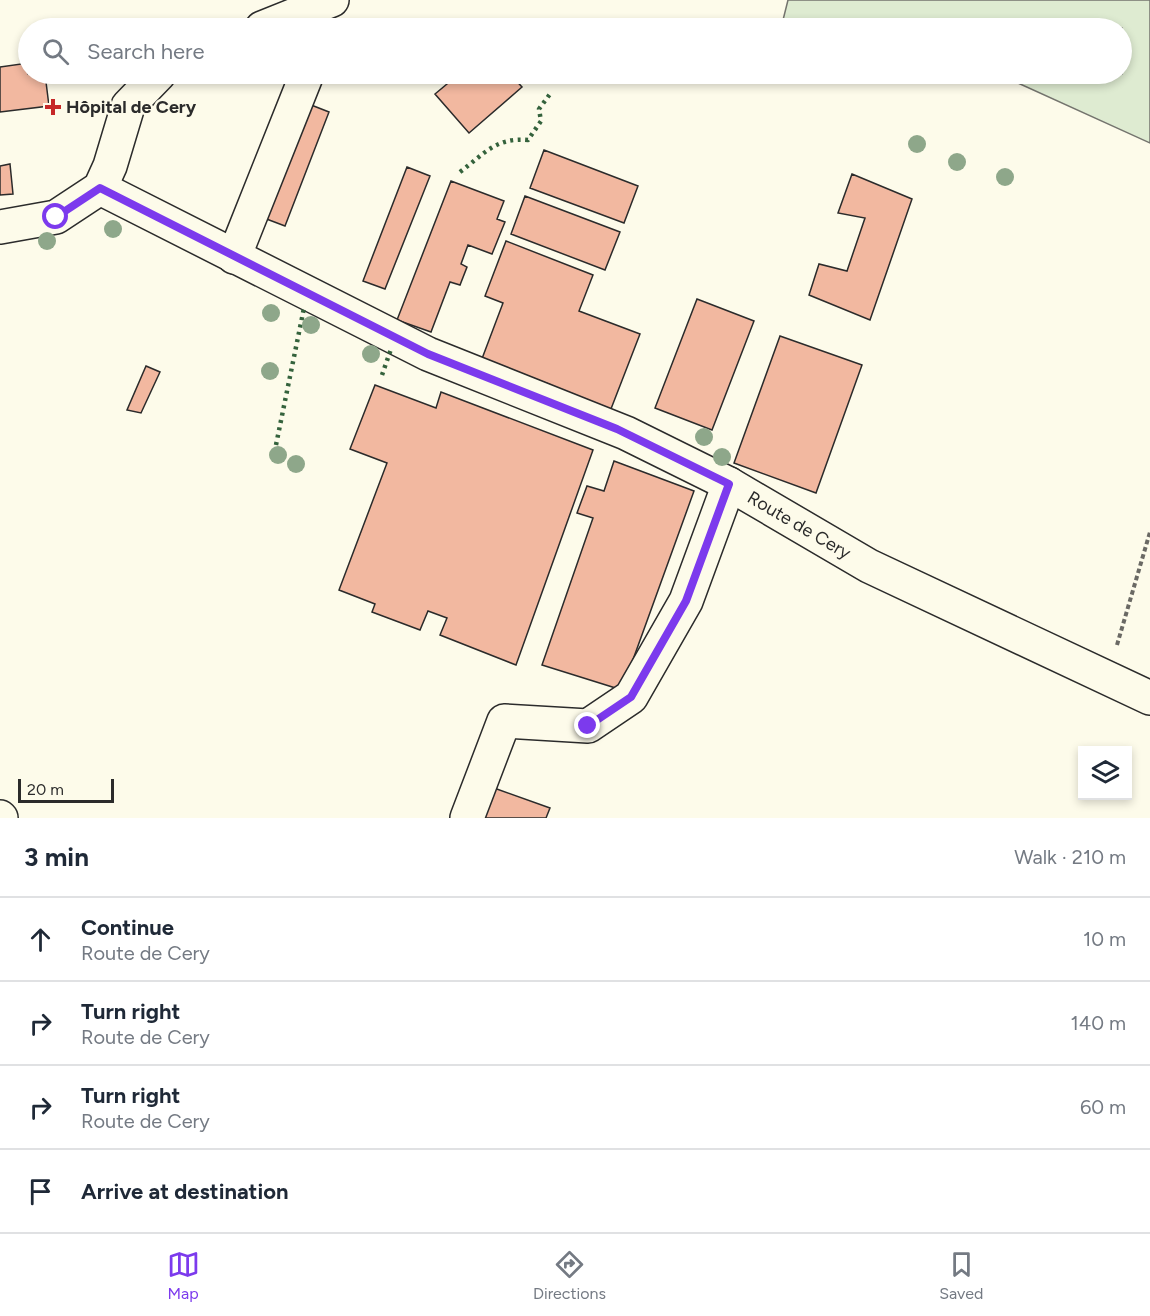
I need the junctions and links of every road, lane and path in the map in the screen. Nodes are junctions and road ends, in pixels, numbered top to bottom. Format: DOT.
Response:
graph roads {
  1 [pos="332,0"];
  2 [pos="287,18"];
  3 [pos="149,84"];
  4 [pos="303,84"];
  5 [pos="100,188"];
  6 [pos="0,226"];
  7 [pos="234,257"];
  8 [pos="729,484"];
  9 [pos="1150,532"];
  10 [pos="1107,678"];
  11 [pos="1150,698"];
  12 [pos="467,818"];
  1 -- 2 [label="street"];
  3 -- 5 [label="street"];
  4 -- 7 [label="street"];
  5 -- 6 [label="street"];
  5 -- 7 [label="street, Route de Cery"];
  7 -- 8 [label="street, Route de Cery"];
  8 -- 10 [label="street, Route de Cery"];
  8 -- 12 [label="street, Route de Cery"];
  9 -- 10 [label="path"];
  10 -- 11 [label="street, Route de Cery"];
}
